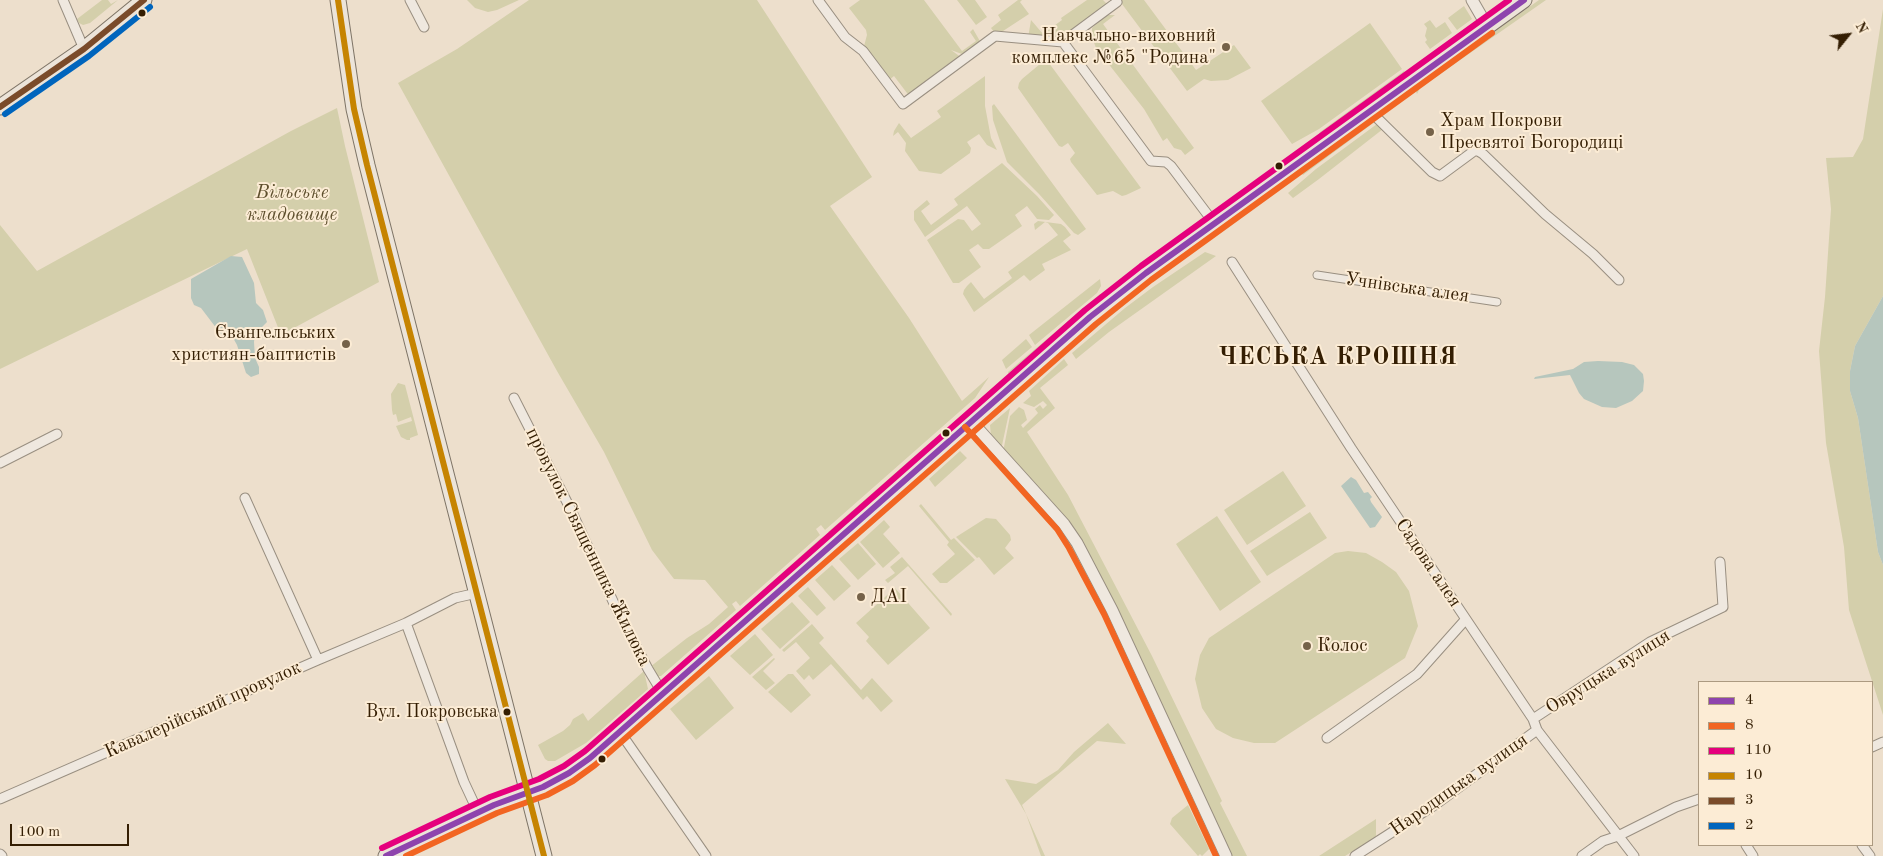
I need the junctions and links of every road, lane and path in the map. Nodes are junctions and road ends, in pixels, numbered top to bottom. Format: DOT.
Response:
graph roads {
  1 [pos="63,0"];
  2 [pos="135,0"];
  3 [pos="144,0"];
  4 [pos="338,0"];
  5 [pos="410,0"];
  6 [pos="818,0"];
  7 [pos="1116,0"];
  8 [pos="1472,0"];
  9 [pos="1524,0"];
  10 [pos="1488,26"];
  11 [pos="424,27"];
  12 [pos="1063,42"];
  13 [pos="82,46"];
  14 [pos="0,101"];
  15 [pos="0,106"];
  16 [pos="1375,116"];
  17 [pos="1214,223"];
  18 [pos="1232,262"];
  19 [pos="1317,275"];
  20 [pos="1619,280"];
  21 [pos="1497,302"];
  22 [pos="514,398"];
  23 [pos="971,421"];
  24 [pos="57,434"];
  25 [pos="0,464"];
  26 [pos="245,498"];
  27 [pos="1720,562"];
  28 [pos="477,593"];
  29 [pos="1466,619"];
  30 [pos="406,623"];
  31 [pos="318,660"];
  32 [pos="663,694"];
  33 [pos="1533,720"];
  34 [pos="1537,730"];
  35 [pos="620,732"];
  36 [pos="1327,738"];
  37 [pos="529,793"];
  38 [pos="0,799"];
  39 [pos="1698,799"];
  40 [pos="478,812"];
  41 [pos="1618,836"];
  42 [pos="386,856"];
  43 [pos="544,856"];
  44 [pos="706,856"];
  45 [pos="1226,856"];
  46 [pos="1355,856"];
  47 [pos="1582,856"];
  48 [pos="1634,856"];
  1 -- 13 [label="street"];
  2 -- 13 [label="main road"];
  3 -- 13 [label="main road"];
  4 -- 28 [label="main road"];
  5 -- 11 [label="street"];
  6 -- 12 [label="street"];
  7 -- 12 [label="street"];
  8 -- 10 [label="street"];
  9 -- 10 [label="main road"];
  10 -- 16 [label="main road"];
  12 -- 17 [label="street"];
  13 -- 14 [label="main road"];
  13 -- 15 [label="main road"];
  16 -- 17 [label="main road"];
  16 -- 20 [label="street"];
  17 -- 23 [label="main road"];
  18 -- 29 [label="street, Садова алея"];
  19 -- 21 [label="street, Учнівська алея"];
  22 -- 32 [label="street, провулок Священника Жилюка"];
  23 -- 32 [label="main road"];
  23 -- 45 [label="street"];
  24 -- 25 [label="street"];
  26 -- 31 [label="street"];
  27 -- 33 [label="street, Овруцька вулиця"];
  28 -- 30 [label="street, Кавалерійський провулок"];
  28 -- 37 [label="main road"];
  29 -- 33 [label="street, Садова алея"];
  29 -- 36 [label="street"];
  30 -- 31 [label="street, Кавалерійський провулок"];
  30 -- 40 [label="street"];
  31 -- 38 [label="street, Кавалерійський провулок"];
  32 -- 35 [label="main road"];
  33 -- 34 [label="street, Садова алея"];
  34 -- 41 [label="street, Садова алея"];
  34 -- 46 [label="street, Народицька вулиця"];
  35 -- 37 [label="main road"];
  35 -- 44 [label="street"];
  37 -- 40 [label="main road"];
  37 -- 43 [label="main road"];
  39 -- 41 [label="street"];
  40 -- 42 [label="main road"];
  41 -- 47 [label="street"];
  41 -- 48 [label="street, Садова алея"];
}
